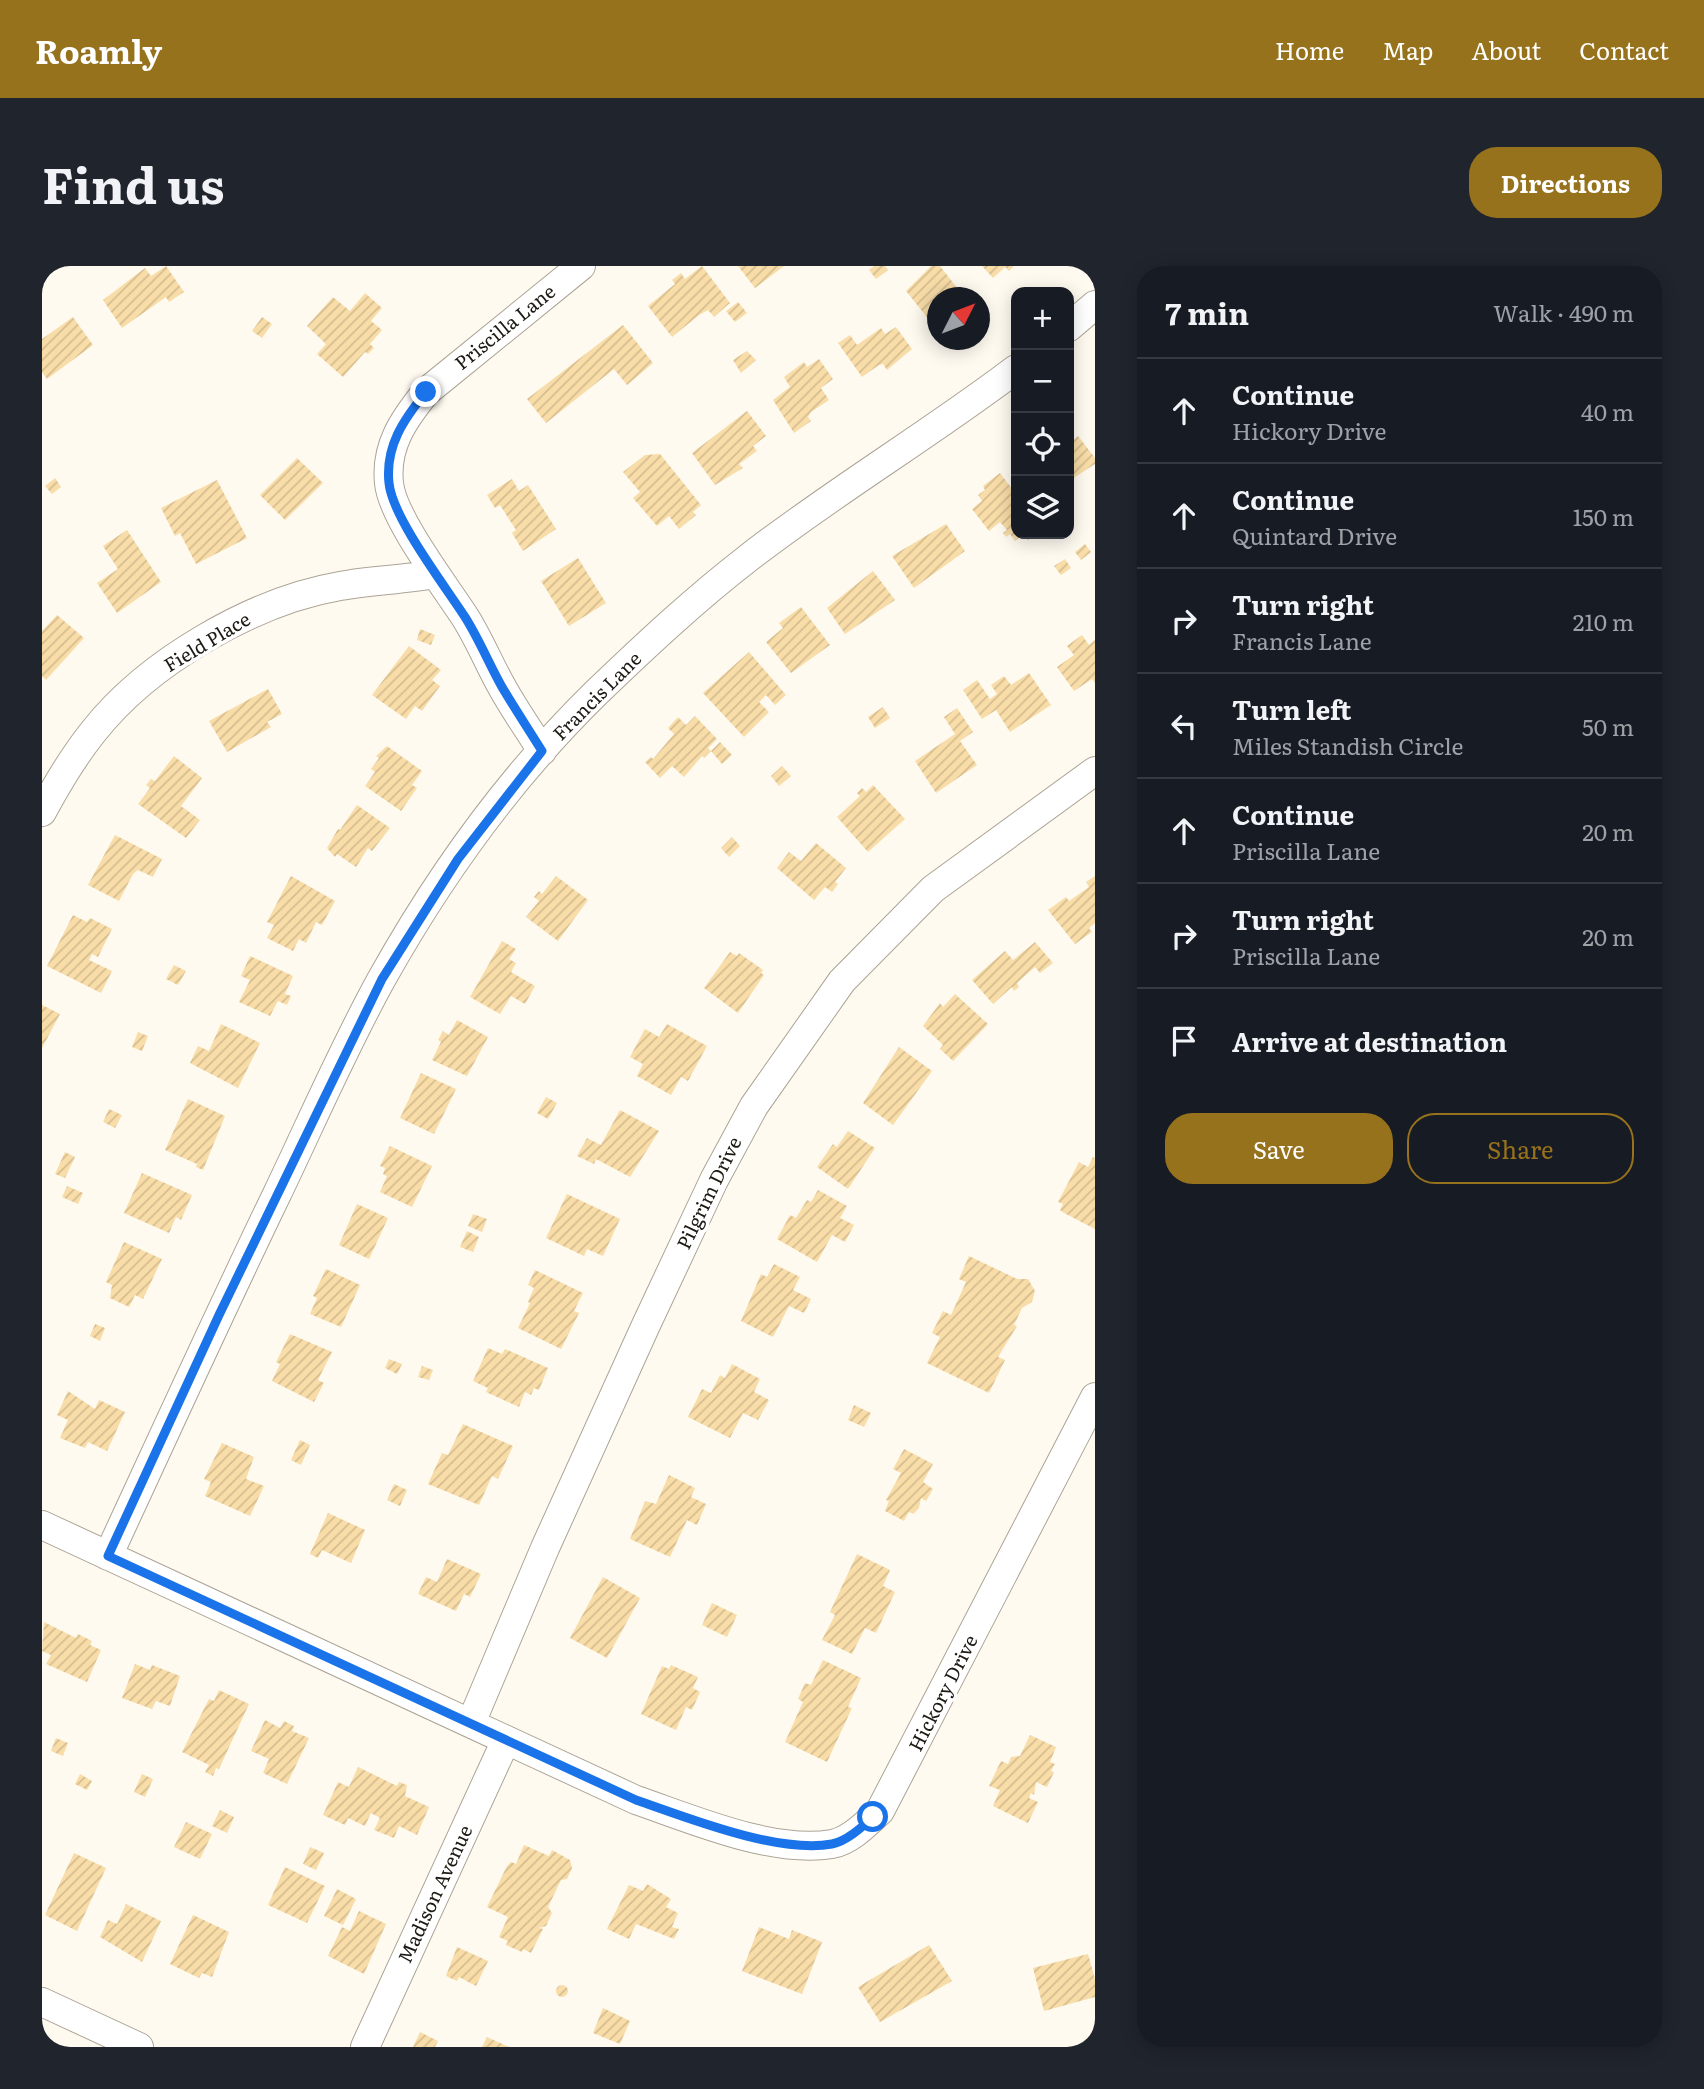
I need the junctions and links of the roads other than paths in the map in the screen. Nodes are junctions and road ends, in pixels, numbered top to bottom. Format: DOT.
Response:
graph roads {
  1 [pos="581,266"];
  2 [pos="1095,305"];
  3 [pos="1074,323"];
  4 [pos="1011,373"];
  5 [pos="435,574"];
  6 [pos="542,751"];
  7 [pos="1095,771"];
  8 [pos="42,813"];
  9 [pos="1095,1396"];
  10 [pos="42,1525"];
  11 [pos="108,1556"];
  12 [pos="471,1723"];
  13 [pos="506,1740"];
  14 [pos="42,2002"];
  15 [pos="139,2047"];
  16 [pos="365,2047"];
  1 -- 5 [label="street, Priscilla Lane"];
  2 -- 3 [label="street"];
  4 -- 6 [label="street, Francis Lane"];
  5 -- 6 [label="street, Priscilla Lane"];
  5 -- 8 [label="street, Field Place"];
  6 -- 11 [label="street, Francis Lane"];
  7 -- 12 [label="street, Pilgrim Drive"];
  9 -- 13 [label="street, Hickory Drive"];
  10 -- 11 [label="street, Hickory Drive"];
  11 -- 12 [label="street, Hickory Drive"];
  12 -- 13 [label="street, Hickory Drive"];
  13 -- 16 [label="street, Madison Avenue"];
  14 -- 15 [label="street"];
}
